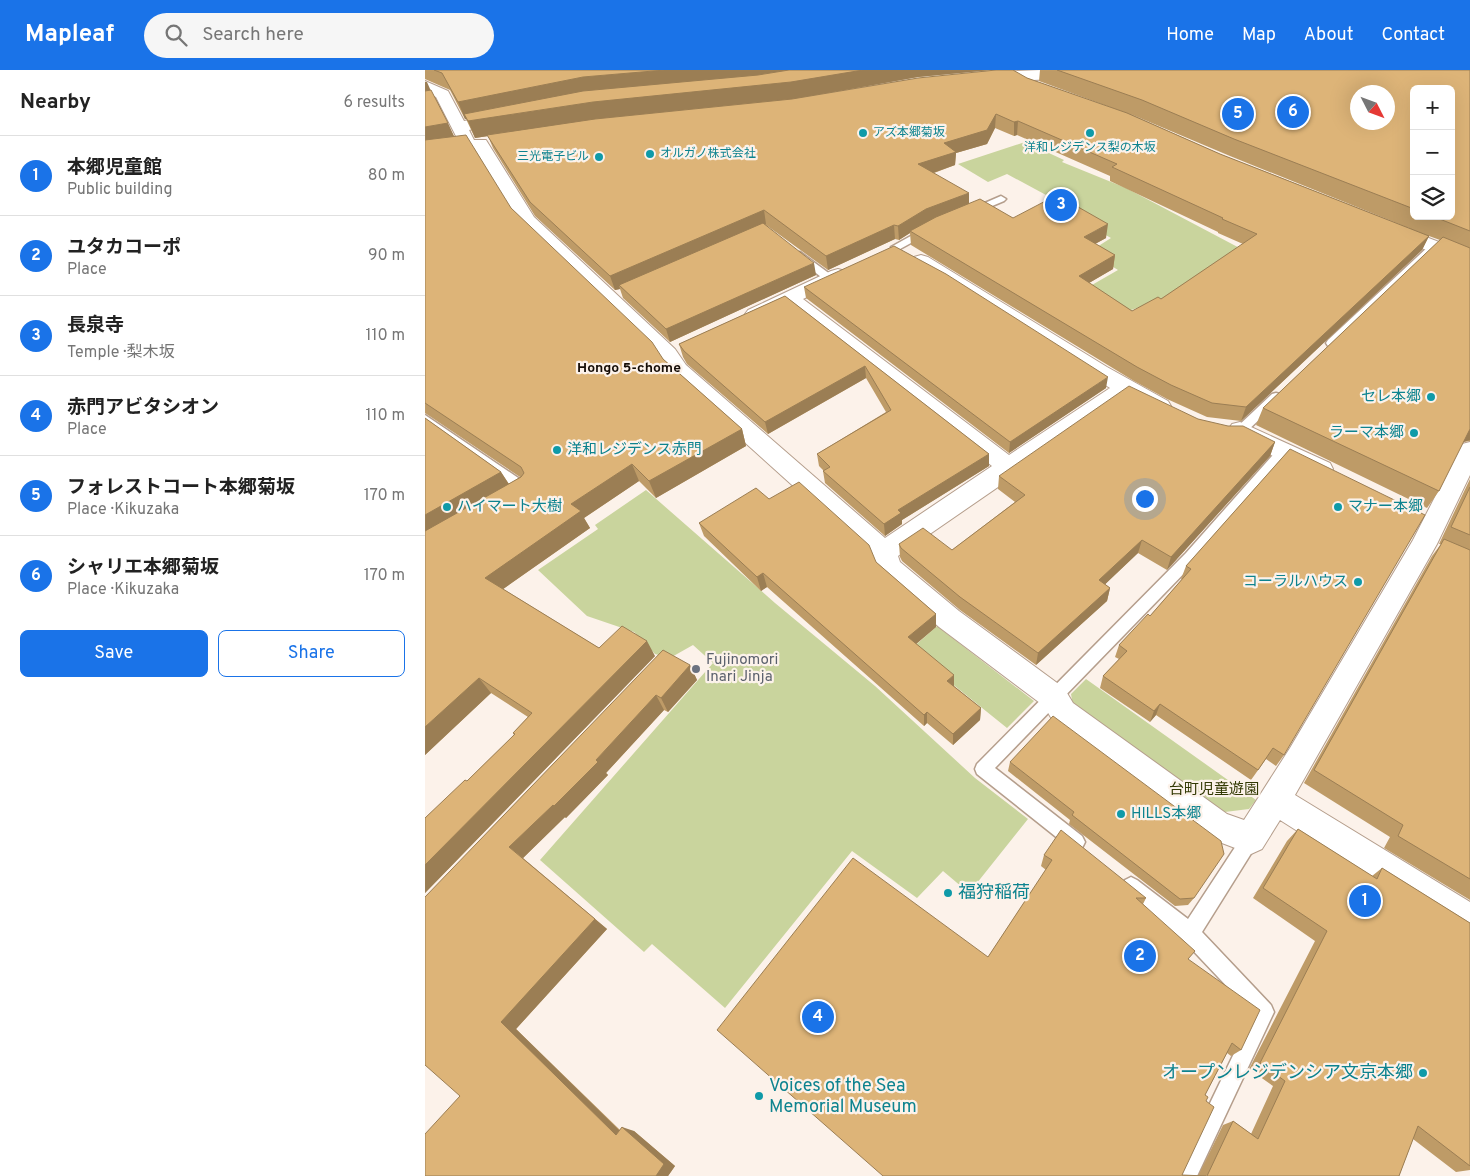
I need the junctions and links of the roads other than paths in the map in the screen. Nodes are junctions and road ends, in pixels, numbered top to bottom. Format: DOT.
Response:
graph roads {
  1 [pos="1098,72"];
  2 [pos="1010,75"];
  3 [pos="965,79"];
  4 [pos="425,86"];
  5 [pos="1049,92"];
  6 [pos="520,115"];
  7 [pos="459,127"];
  8 [pos="1001,199"];
  9 [pos="957,217"];
  10 [pos="1371,222"];
  11 [pos="940,224"];
  12 [pos="788,246"];
  13 [pos="1434,247"];
  14 [pos="888,251"];
  15 [pos="1470,261"];
  16 [pos="855,267"];
  17 [pos="830,279"];
  18 [pos="789,298"];
  19 [pos="737,322"];
  20 [pos="1327,348"];
  21 [pos="1125,388"];
  22 [pos="1284,389"];
  23 [pos="1178,415"];
  24 [pos="425,419"];
  25 [pos="1230,430"];
  26 [pos="1470,450"];
  27 [pos="1285,452"];
  28 [pos="1009,467"];
  29 [pos="1338,477"];
  30 [pos="508,499"];
  31 [pos="884,552"];
  32 [pos="1054,697"];
  33 [pos="1275,800"];
  34 [pos="1251,838"];
  35 [pos="1091,854"];
  36 [pos="1114,872"];
  37 [pos="1470,921"];
  38 [pos="1190,933"];
  39 [pos="1185,1176"];
  1 -- 2 [label="street"];
  2 -- 3 [label="street"];
  2 -- 5 [label="street"];
  4 -- 7 [label="street"];
  6 -- 7 [label="street"];
  7 -- 31 [label="street"];
  8 -- 9 [label="lane"];
  10 -- 13 [label="street"];
  11 -- 14 [label="lane"];
  12 -- 17 [label="lane"];
  13 -- 15 [label="street"];
  13 -- 20 [label="lane"];
  14 -- 21 [label="street"];
  16 -- 17 [label="street"];
  17 -- 18 [label="street"];
  18 -- 19 [label="street"];
  18 -- 28 [label="street"];
  21 -- 23 [label="street"];
  21 -- 28 [label="street"];
  22 -- 25 [label="lane"];
  24 -- 30 [label="lane"];
  25 -- 27 [label="street"];
  26 -- 33 [label="street"];
  27 -- 29 [label="street"];
  27 -- 32 [label="lane"];
  28 -- 31 [label="street"];
  31 -- 32 [label="street"];
  32 -- 34 [label="street"];
  32 -- 35 [label="lane"];
  33 -- 34 [label="street"];
  33 -- 37 [label="street"];
  34 -- 38 [label="lane"];
  36 -- 38 [label="lane"];
  38 -- 39 [label="lane"];
}
